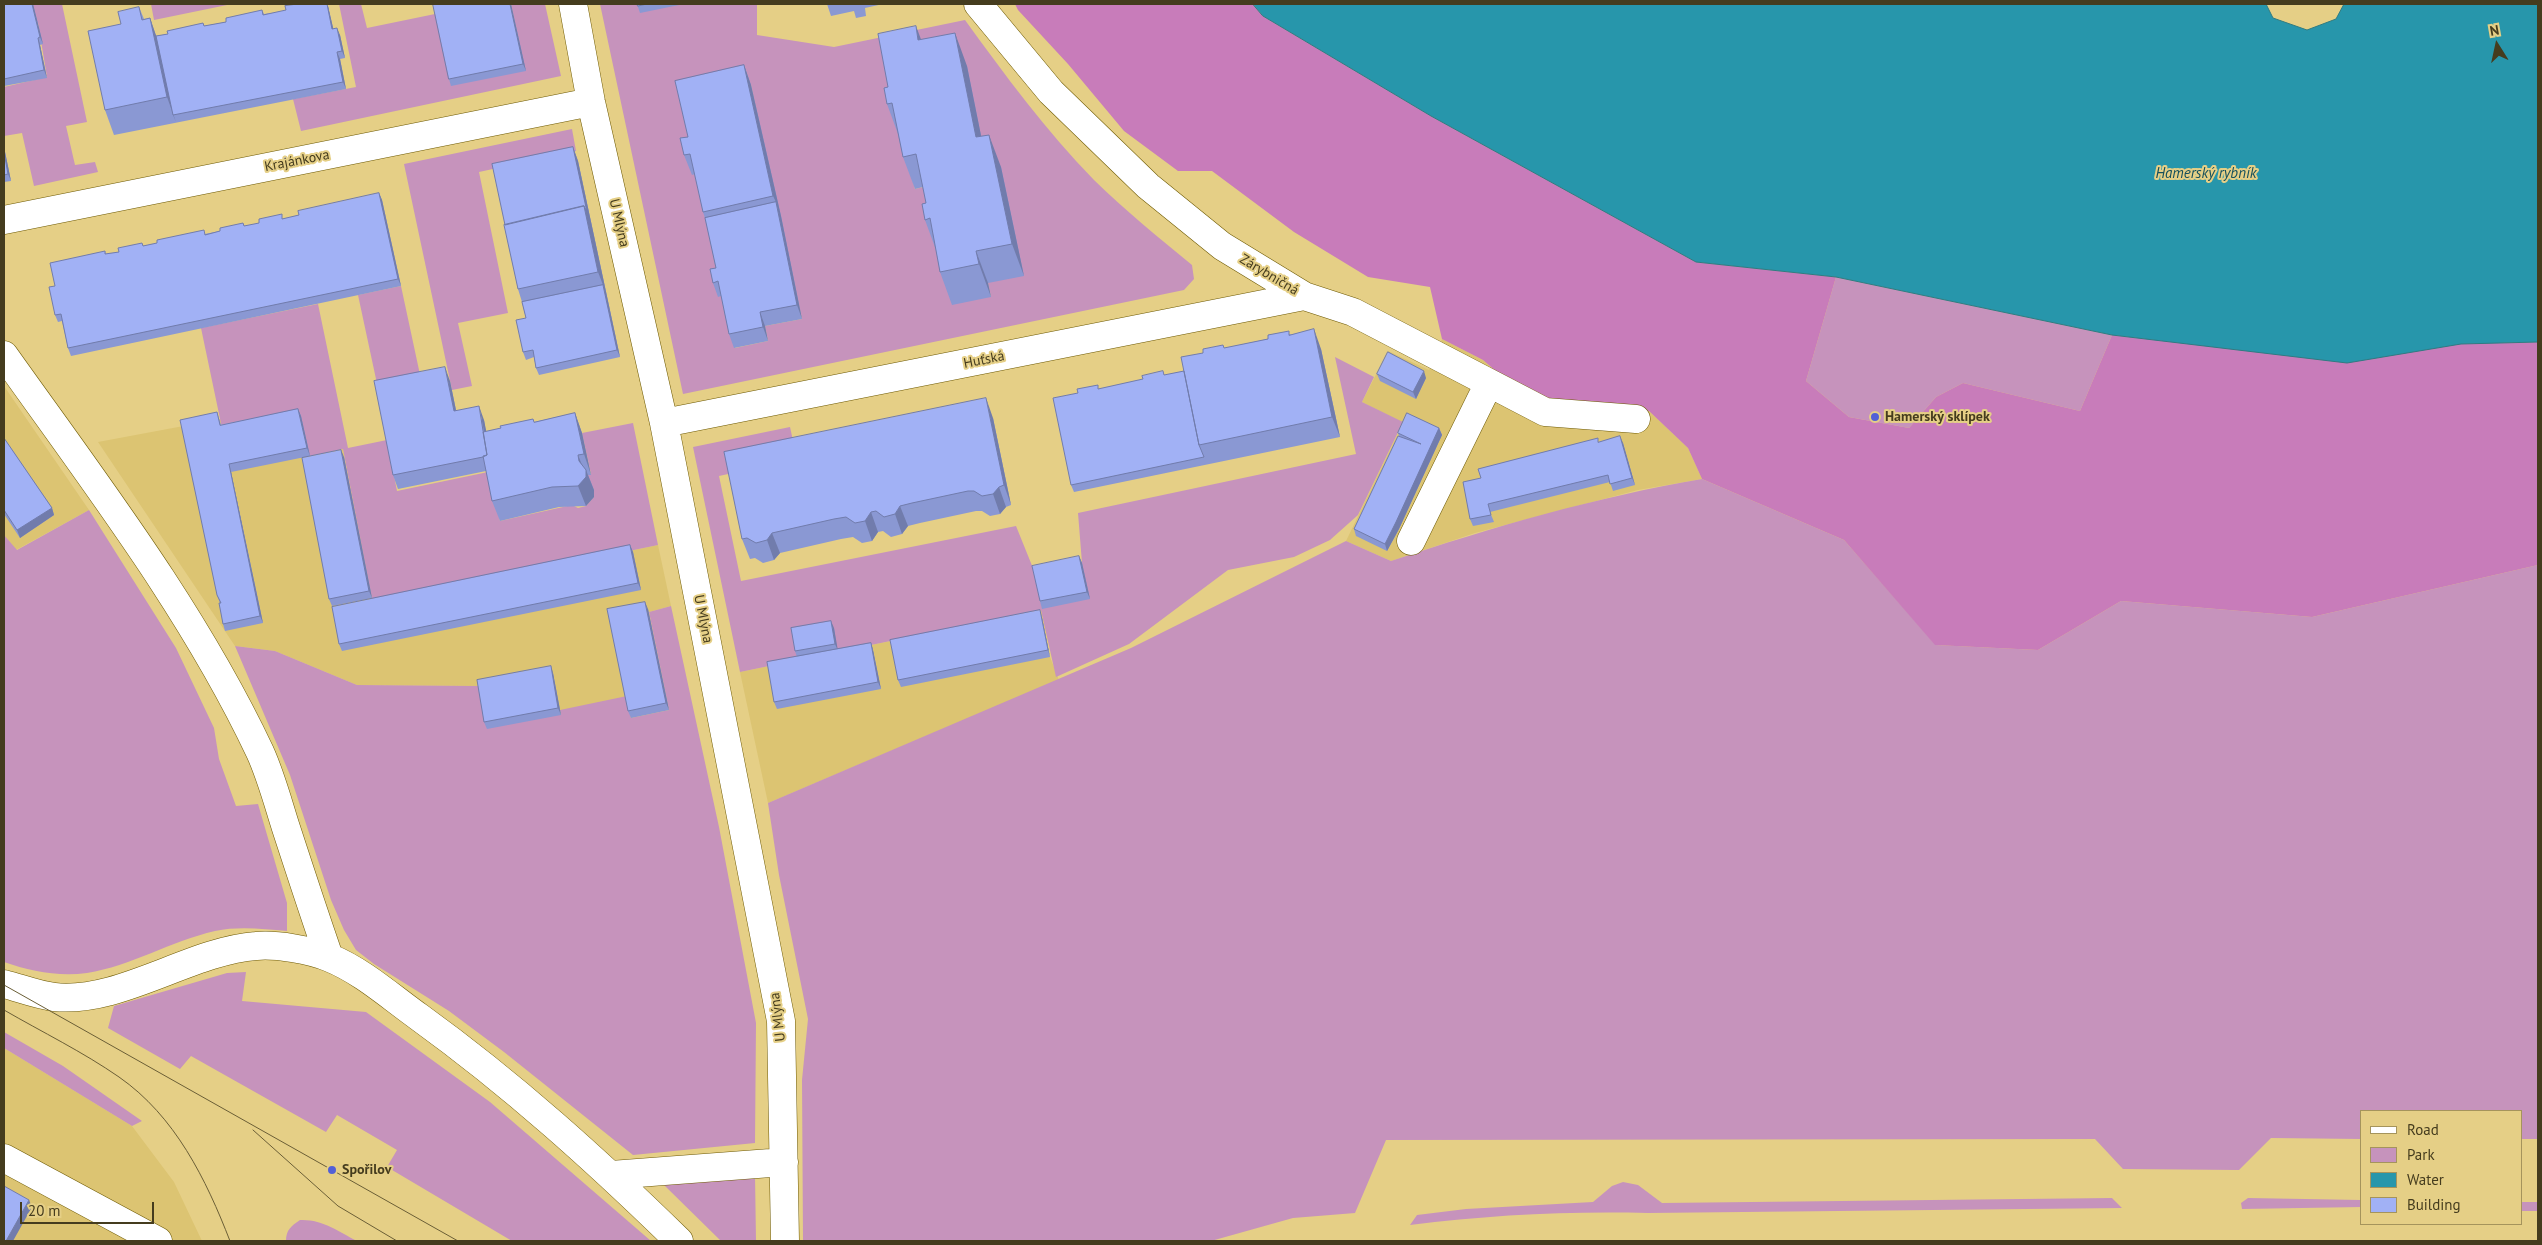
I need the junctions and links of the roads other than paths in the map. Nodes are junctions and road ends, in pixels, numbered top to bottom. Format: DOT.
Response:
graph roads {
  1 [pos="572,4"];
  2 [pos="978,4"];
  3 [pos="591,102"];
  4 [pos="4,220"];
  5 [pos="1304,296"];
  6 [pos="4,355"];
  7 [pos="1489,383"];
  8 [pos="1636,419"];
  9 [pos="664,423"];
  10 [pos="1411,541"];
  11 [pos="328,957"];
  12 [pos="4,984"];
  13 [pos="4,1158"];
  14 [pos="784,1162"];
  15 [pos="611,1174"];
  16 [pos="158,1241"];
  17 [pos="680,1241"];
  18 [pos="785,1241"];
  1 -- 3 [label="street, U Mlýna"];
  2 -- 5 [label="street, Zárybničná"];
  3 -- 4 [label="street, Krajánkova"];
  3 -- 9 [label="street, U Mlýna"];
  5 -- 7 [label="street, Zárybničná"];
  5 -- 9 [label="street, Huťská"];
  6 -- 11 [label="street"];
  7 -- 8 [label="street, Zárybničná"];
  7 -- 10 [label="street"];
  9 -- 14 [label="street, U Mlýna"];
  11 -- 12 [label="street"];
  11 -- 15 [label="street"];
  13 -- 16 [label="street"];
  14 -- 15 [label="street"];
  14 -- 18 [label="street, U Mlýna"];
  15 -- 17 [label="street"];
}
